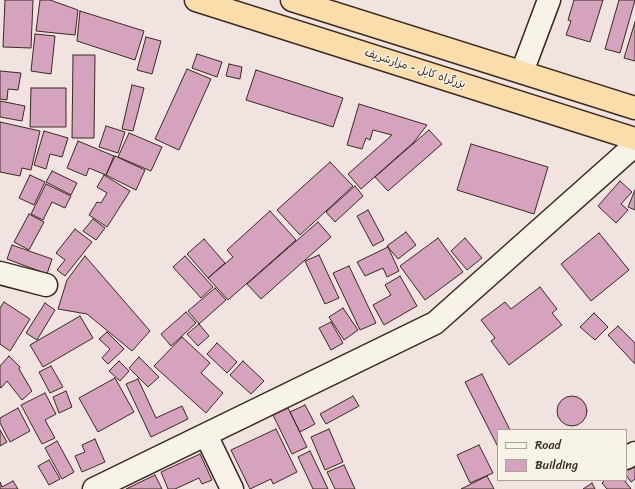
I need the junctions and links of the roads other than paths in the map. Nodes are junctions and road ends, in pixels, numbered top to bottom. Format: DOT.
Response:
graph roads {
  1 [pos="196,0"];
  2 [pos="292,0"];
  3 [pos="549,0"];
  4 [pos="522,72"];
  5 [pos="635,108"];
  6 [pos="635,139"];
  7 [pos="635,146"];
  8 [pos="0,273"];
  9 [pos="46,285"];
  10 [pos="206,435"];
  11 [pos="94,489"];
  12 [pos="232,489"];
  1 -- 6 [label="highway, بزرگراه کابل - مزارشریف"];
  2 -- 4 [label="highway"];
  3 -- 4 [label="street"];
  4 -- 5 [label="highway"];
  7 -- 10 [label="street"];
  8 -- 9 [label="street"];
  10 -- 11 [label="street"];
  10 -- 12 [label="street"];
}
